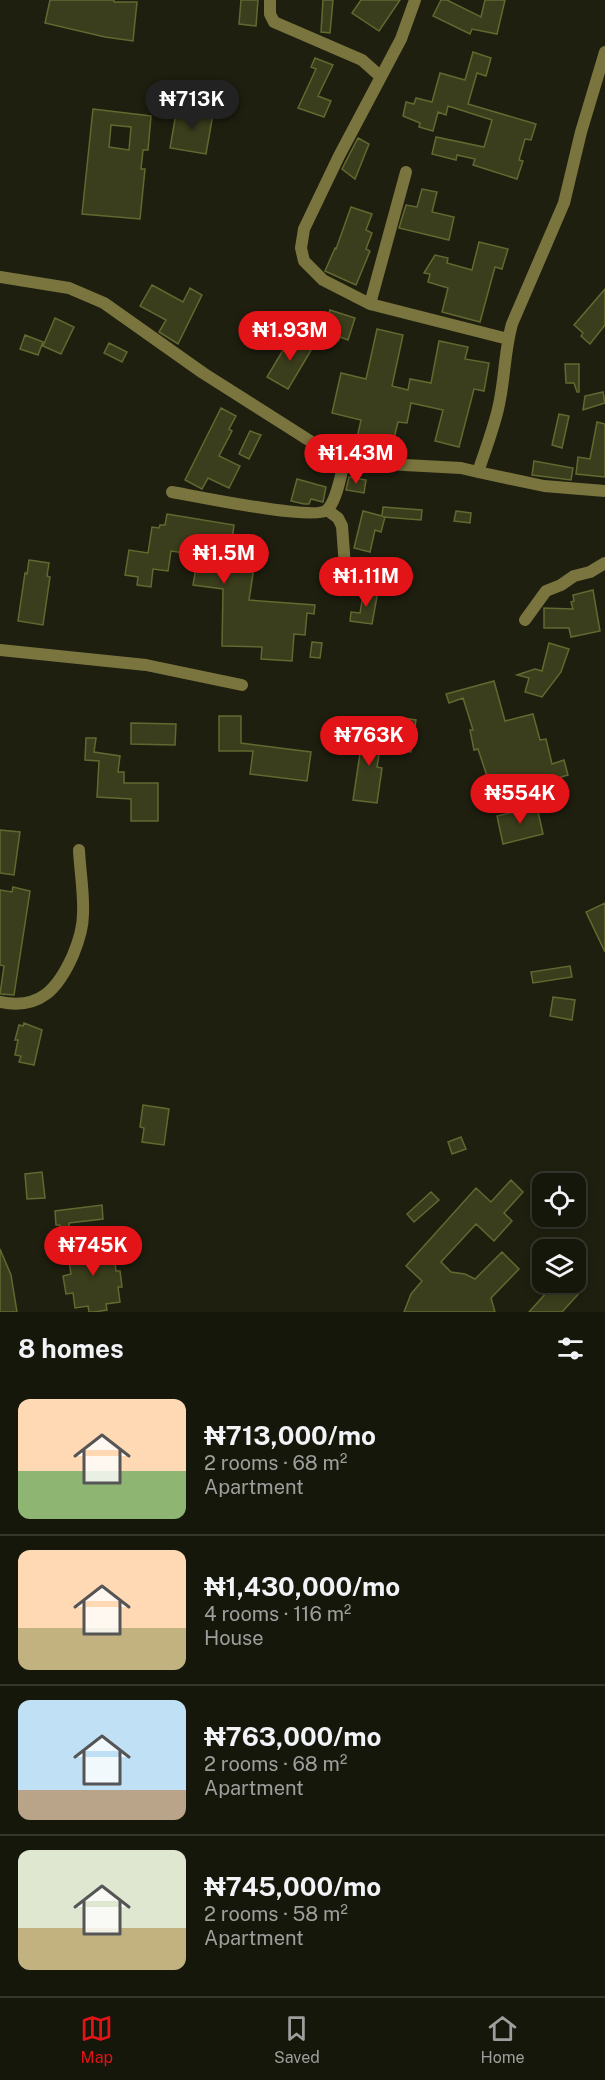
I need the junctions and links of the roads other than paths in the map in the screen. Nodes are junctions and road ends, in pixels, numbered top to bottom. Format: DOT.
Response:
graph roads {
  1 [pos="270,0"];
  2 [pos="415,0"];
  3 [pos="605,52"];
  4 [pos="381,77"];
  5 [pos="406,172"];
  6 [pos="0,277"];
  7 [pos="370,304"];
  8 [pos="508,339"];
  9 [pos="345,458"];
  10 [pos="478,472"];
  11 [pos="605,491"];
  12 [pos="172,492"];
  13 [pos="327,510"];
  14 [pos="605,563"];
  15 [pos="346,580"];
  16 [pos="525,620"];
  17 [pos="0,650"];
  18 [pos="242,685"];
  19 [pos="79,850"];
  20 [pos="0,1002"];
  1 -- 4 [label="street"];
  2 -- 4 [label="street"];
  3 -- 8 [label="street"];
  4 -- 7 [label="street"];
  5 -- 7 [label="street"];
  6 -- 9 [label="street"];
  7 -- 8 [label="street"];
  8 -- 10 [label="street"];
  9 -- 10 [label="street"];
  9 -- 13 [label="street"];
  10 -- 11 [label="street"];
  12 -- 13 [label="street"];
  13 -- 15 [label="street"];
  14 -- 16 [label="street"];
  17 -- 18 [label="street"];
  19 -- 20 [label="street"];
}
